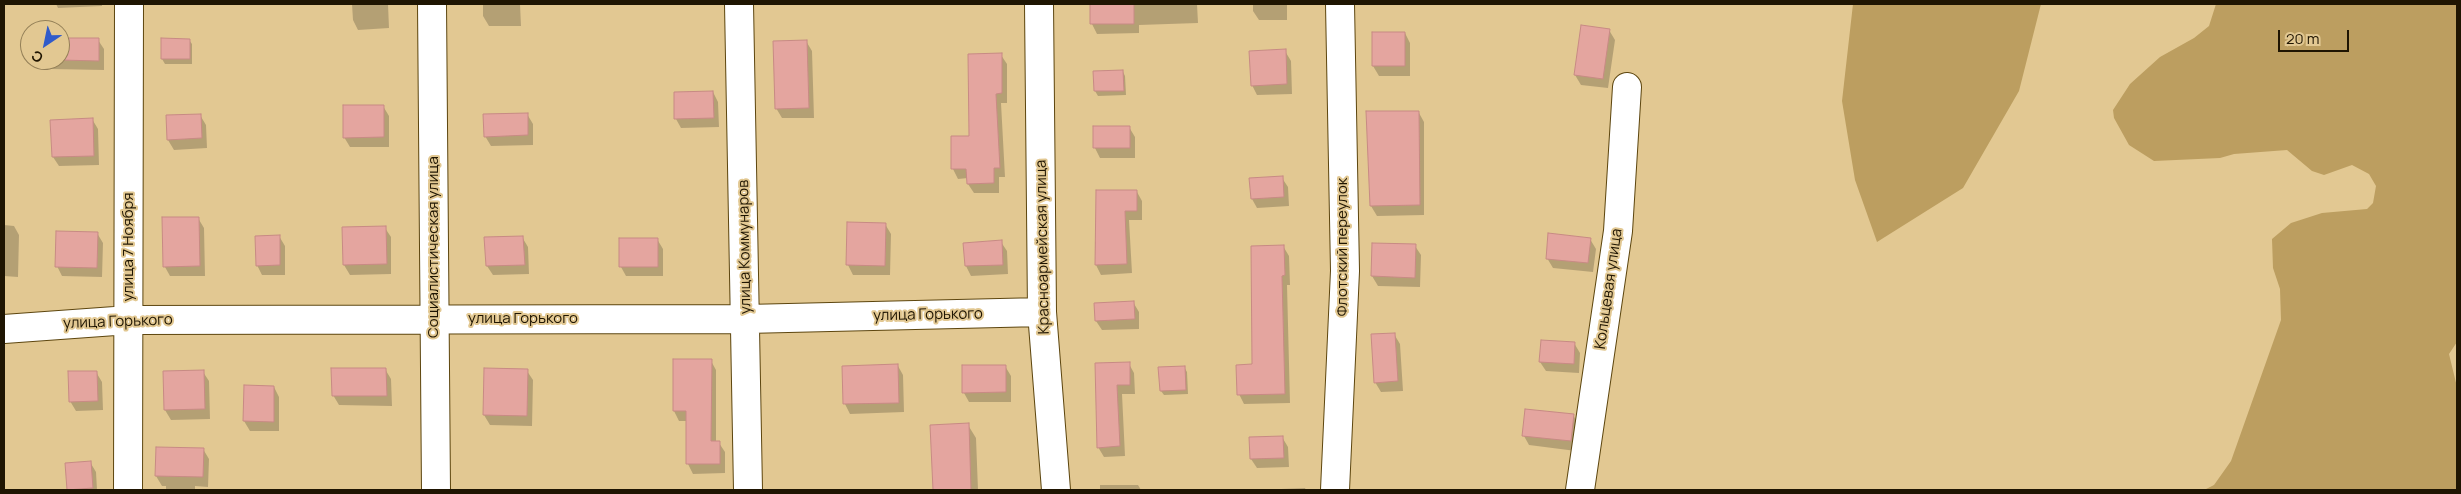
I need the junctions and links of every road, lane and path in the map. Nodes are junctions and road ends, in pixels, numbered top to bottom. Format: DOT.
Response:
graph roads {
  1 [pos="129,4"];
  2 [pos="432,4"];
  3 [pos="739,4"];
  4 [pos="1039,4"];
  5 [pos="1340,4"];
  6 [pos="1627,87"];
  7 [pos="1042,312"];
  8 [pos="746,319"];
  9 [pos="129,320"];
  10 [pos="434,320"];
  11 [pos="4,329"];
  12 [pos="128,490"];
  13 [pos="436,490"];
  14 [pos="748,490"];
  15 [pos="1056,490"];
  16 [pos="1336,490"];
  17 [pos="1580,490"];
  1 -- 9 [label="street, улица 7 Ноября"];
  2 -- 10 [label="street, Социалистическая улица"];
  3 -- 8 [label="street, улица Коммунаров"];
  4 -- 7 [label="street, Красноармейская улица"];
  5 -- 16 [label="street, Флотский переулок"];
  6 -- 17 [label="street, Кольцевая улица"];
  7 -- 8 [label="street, улица Горького"];
  7 -- 15 [label="street, Красноармейская улица"];
  8 -- 10 [label="street, улица Горького"];
  8 -- 14 [label="street, улица Коммунаров"];
  9 -- 10 [label="street, улица Горького"];
  9 -- 11 [label="street, улица Горького"];
  9 -- 12 [label="street, улица 7 Ноября"];
  10 -- 13 [label="street, Социалистическая улица"];
}
